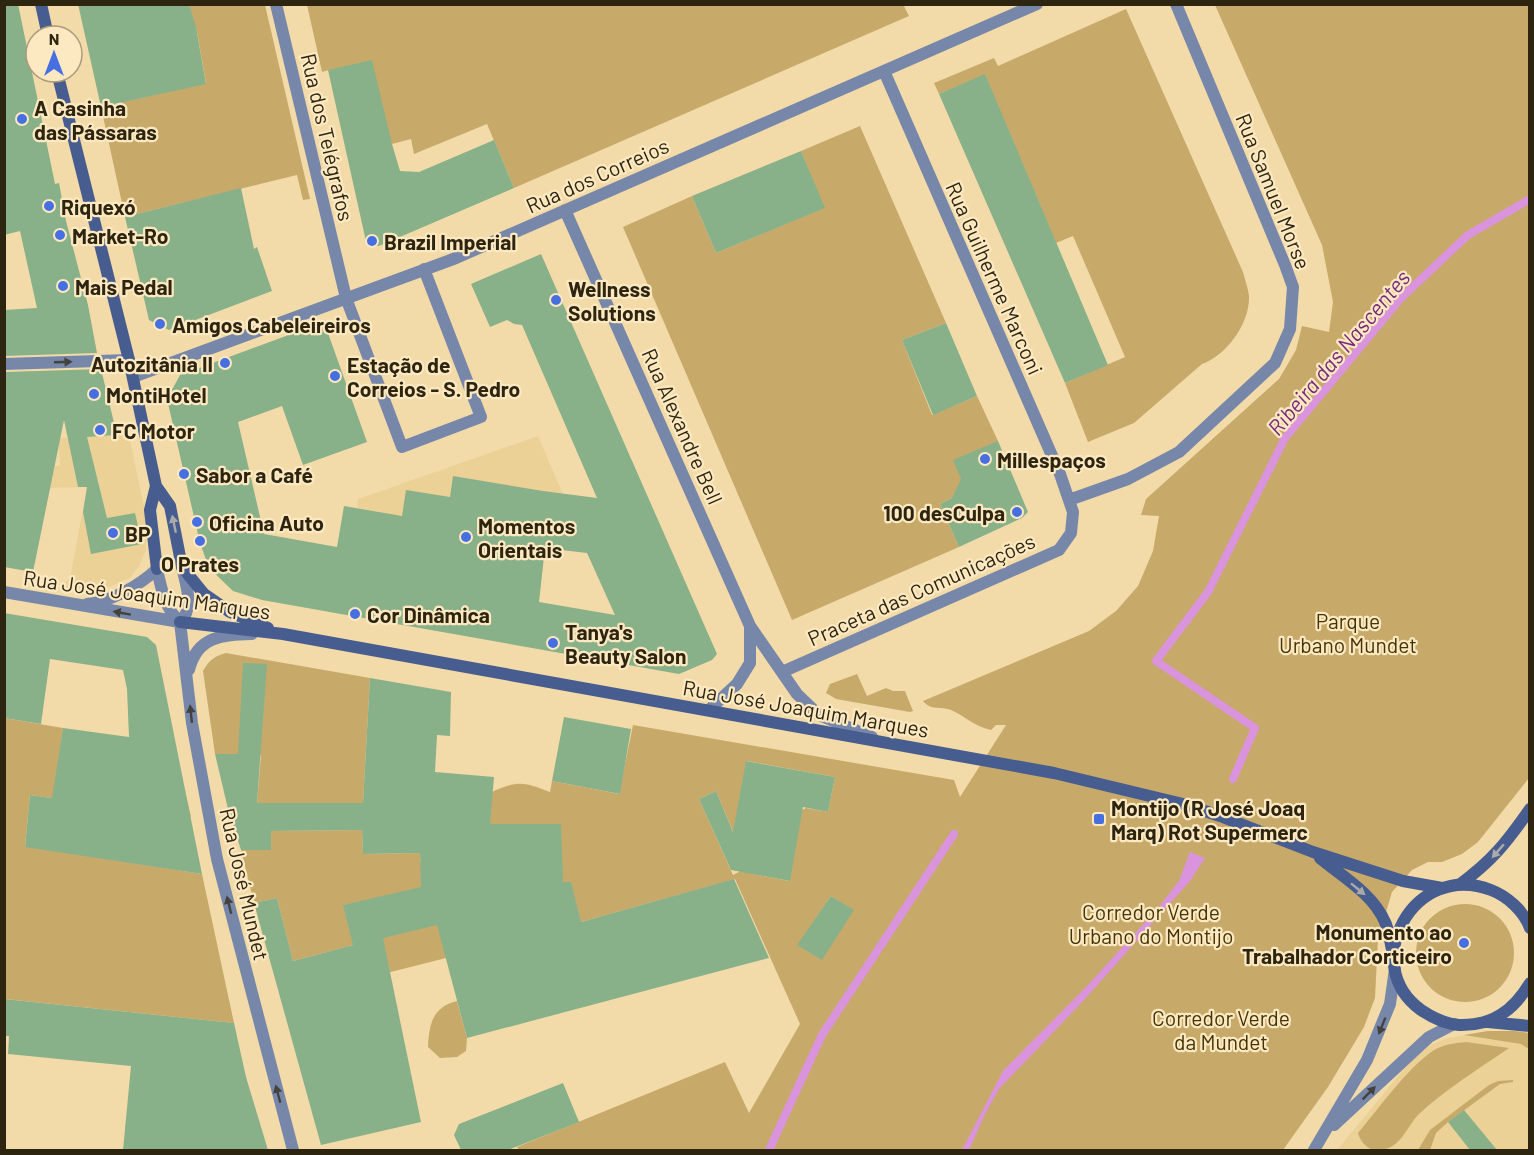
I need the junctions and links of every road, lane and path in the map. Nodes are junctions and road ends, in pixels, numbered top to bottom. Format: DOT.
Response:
graph roads {
  1 [pos="41,4"];
  2 [pos="276,4"];
  3 [pos="1037,4"];
  4 [pos="1176,4"];
  5 [pos="45,24"];
  6 [pos="884,71"];
  7 [pos="60,84"];
  8 [pos="565,210"];
  9 [pos="424,269"];
  10 [pos="345,298"];
  11 [pos="129,360"];
  12 [pos="4,364"];
  13 [pos="133,377"];
  14 [pos="156,486"];
  15 [pos="1069,500"];
  16 [pos="182,567"];
  17 [pos="157,569"];
  18 [pos="4,592"];
  19 [pos="78,605"];
  20 [pos="180,622"];
  21 [pos="750,626"];
  22 [pos="283,634"];
  23 [pos="782,672"];
  24 [pos="187,677"];
  25 [pos="709,710"];
  26 [pos="880,741"];
  27 [pos="1530,809"];
  28 [pos="1313,852"];
  29 [pos="1459,885"];
  30 [pos="1442,888"];
  31 [pos="1529,921"];
  32 [pos="1395,966"];
  33 [pos="1530,983"];
  34 [pos="1487,1022"];
  35 [pos="1454,1024"];
  36 [pos="1530,1026"];
  37 [pos="1326,1132"];
  38 [pos="293,1150"];
  39 [pos="1314,1150"];
  1 -- 5 [label="main road"];
  2 -- 10 [label="street, Rua dos Telégrafos"];
  3 -- 6 [label="street, Rua dos Correios"];
  4 -- 15 [label="street, Rua Samuel Morse"];
  6 -- 8 [label="street, Rua dos Correios"];
  6 -- 15 [label="street, Rua Guilherme Marconi"];
  7 -- 11 [label="main road"];
  8 -- 9 [label="street, Rua dos Correios"];
  8 -- 21 [label="street, Rua Alexandre Bell"];
  9 -- 10 [label="street, Rua dos Correios"];
  9 -- 10 [label="street, Rua dos Telégrafos"];
  10 -- 13 [label="street, Rua dos Correios"];
  12 -- 11 [label="street, one-way"];
  11 -- 13 [label="main road"];
  13 -- 14 [label="main road"];
  16 -- 14 [label="main road, one-way"];
  14 -- 17 [label="main road"];
  15 -- 23 [label="street, Praceta das Comunicações"];
  16 -- 20 [label="street"];
  16 -- 22 [label="main road, Rua José Joaquim Marques"];
  17 -- 19 [label="street"];
  17 -- 20 [label="street"];
  18 -- 19 [label="street, Rua José Joaquim Marques"];
  20 -- 19 [label="street, Rua José Joaquim Marques, one-way"];
  20 -- 22 [label="main road, Rua José Joaquim Marques"];
  20 -- 24 [label="street, Rua José Mundet"];
  21 -- 23 [label="street, Rua Alexandre Bell"];
  21 -- 25 [label="street, Rua Alexandre Bell"];
  22 -- 24 [label="street"];
  22 -- 25 [label="main road, Rua José Joaquim Marques"];
  23 -- 26 [label="street, Rua Alexandre Bell"];
  38 -- 24 [label="street, Rua José Mundet, one-way"];
  25 -- 26 [label="main road, Rua José Joaquim Marques"];
  26 -- 28 [label="main road, Rua José Joaquim Marques"];
  27 -- 29 [label="main road, one-way"];
  28 -- 30 [label="main road, Rua José Joaquim Marques"];
  28 -- 32 [label="main road, Rua José Joaquim Marques, one-way"];
  29 -- 30 [label="main road"];
  29 -- 31 [label="main road"];
  30 -- 32 [label="main road"];
  32 -- 35 [label="main road, Rua José Joaquim Marques"];
  32 -- 37 [label="street, one-way"];
  33 -- 34 [label="main road"];
  34 -- 35 [label="main road"];
  34 -- 36 [label="main road"];
  37 -- 35 [label="street, one-way"];
  37 -- 39 [label="street"];
}
